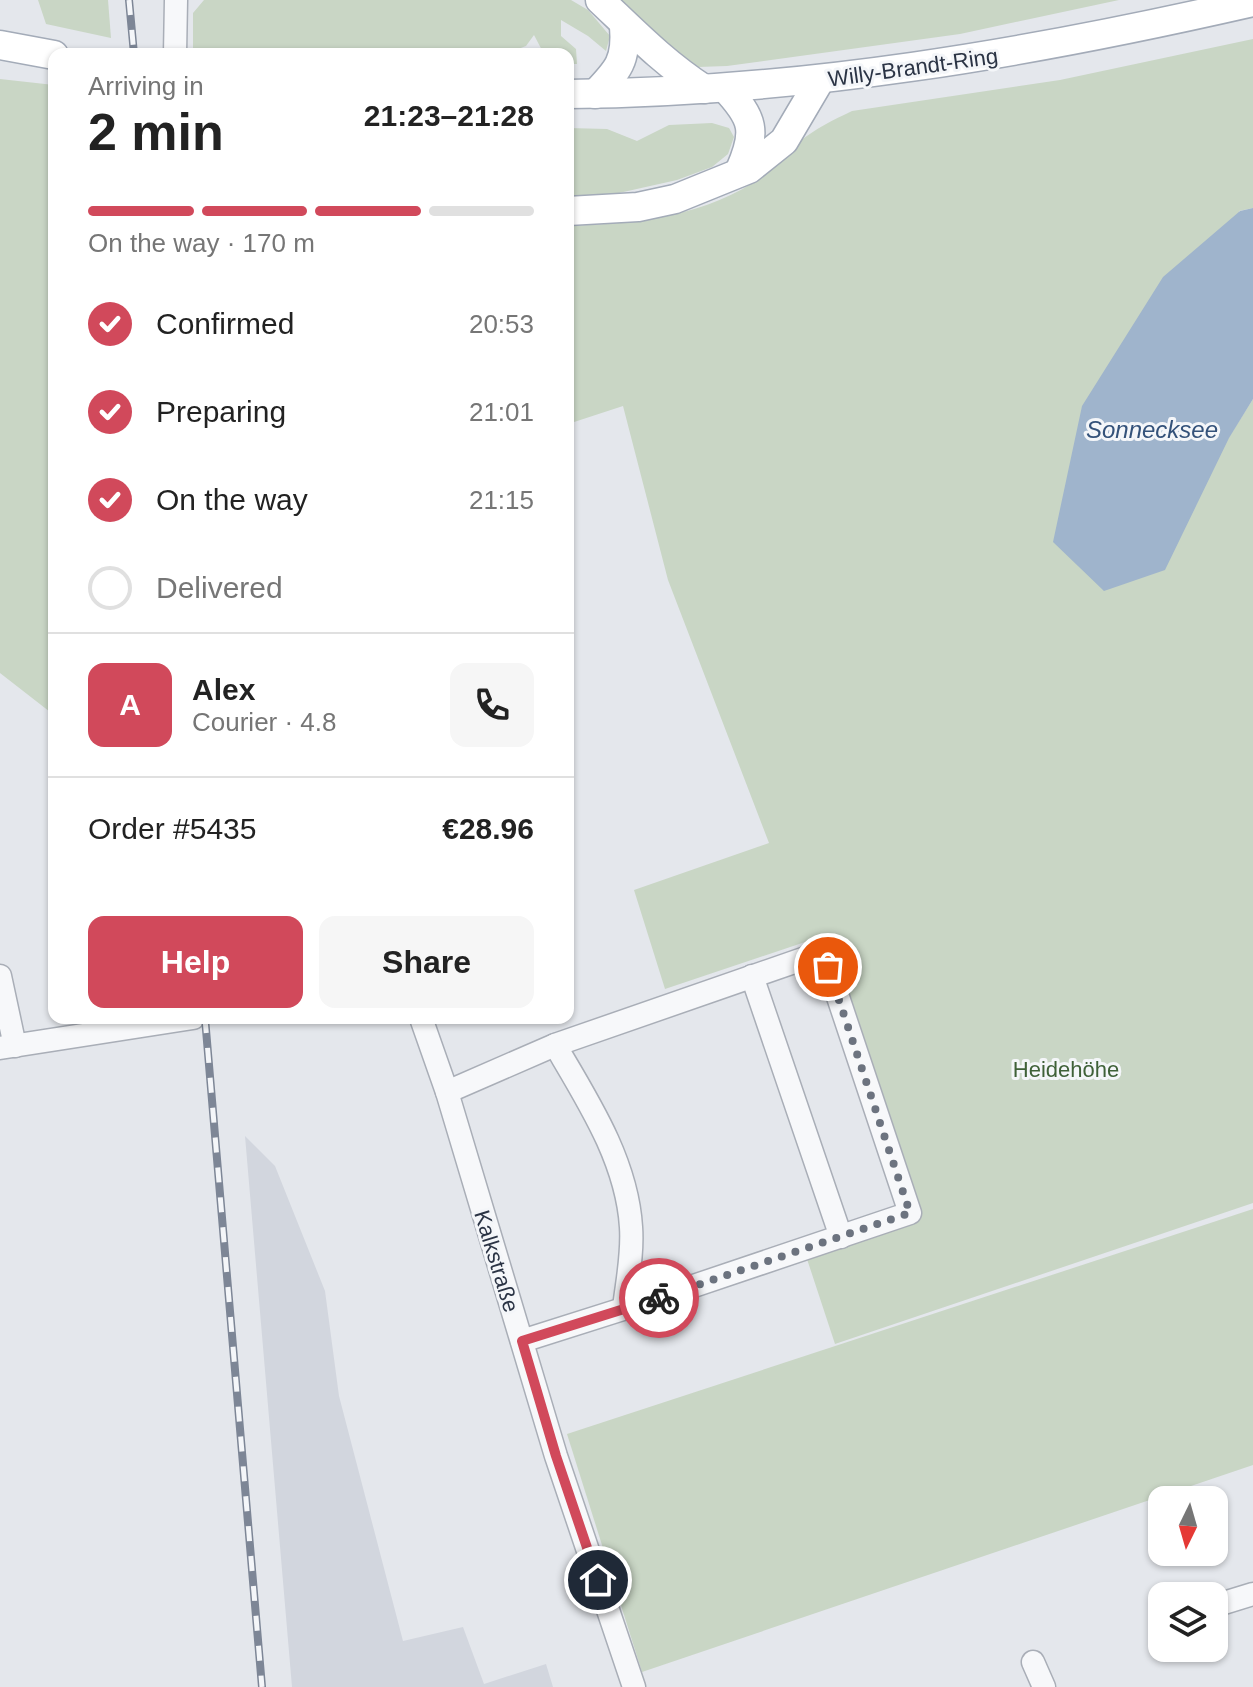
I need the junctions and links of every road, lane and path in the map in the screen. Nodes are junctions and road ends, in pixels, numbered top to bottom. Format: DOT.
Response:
graph roads {
  1 [pos="176,0"];
  2 [pos="600,0"];
  3 [pos="1253,2"];
  4 [pos="624,26"];
  5 [pos="4,42"];
  6 [pos="175,48"];
  7 [pos="48,53"];
  8 [pos="820,80"];
  9 [pos="715,89"];
  10 [pos="581,94"];
  11 [pos="740,170"];
  12 [pos="574,211"];
  13 [pos="0,976"];
  14 [pos="752,976"];
  15 [pos="152,1024"];
  16 [pos="423,1024"];
  17 [pos="555,1045"];
  18 [pos="8,1047"];
  19 [pos="447,1092"];
  20 [pos="841,1237"];
  21 [pos="624,1308"];
  22 [pos="522,1341"];
  23 [pos="1253,1594"];
  24 [pos="1228,1602"];
  25 [pos="1033,1662"];
  26 [pos="634,1687"];
  27 [pos="1044,1687"];
  1 -- 6 [label="street"];
  2 -- 4 [label="main road"];
  3 -- 8 [label="main road, Willy-Brandt-Ring"];
  4 -- 9 [label="main road"];
  4 -- 10 [label="main road"];
  5 -- 7 [label="main road"];
  8 -- 9 [label="main road, Willy-Brandt-Ring"];
  8 -- 11 [label="main road"];
  9 -- 10 [label="main road, Willy-Brandt-Ring"];
  9 -- 11 [label="main road"];
  11 -- 12 [label="main road"];
  13 -- 18 [label="street"];
  14 -- 17 [label="street"];
  14 -- 20 [label="street"];
  14 -- 20 [label="street"];
  15 -- 18 [label="street"];
  16 -- 19 [label="street, Kalkstraße"];
  17 -- 19 [label="street"];
  17 -- 21 [label="street"];
  19 -- 22 [label="street, Kalkstraße"];
  20 -- 21 [label="street"];
  21 -- 22 [label="street"];
  22 -- 26 [label="street, Kalkstraße"];
  23 -- 24 [label="street"];
  25 -- 27 [label="street"];
}
